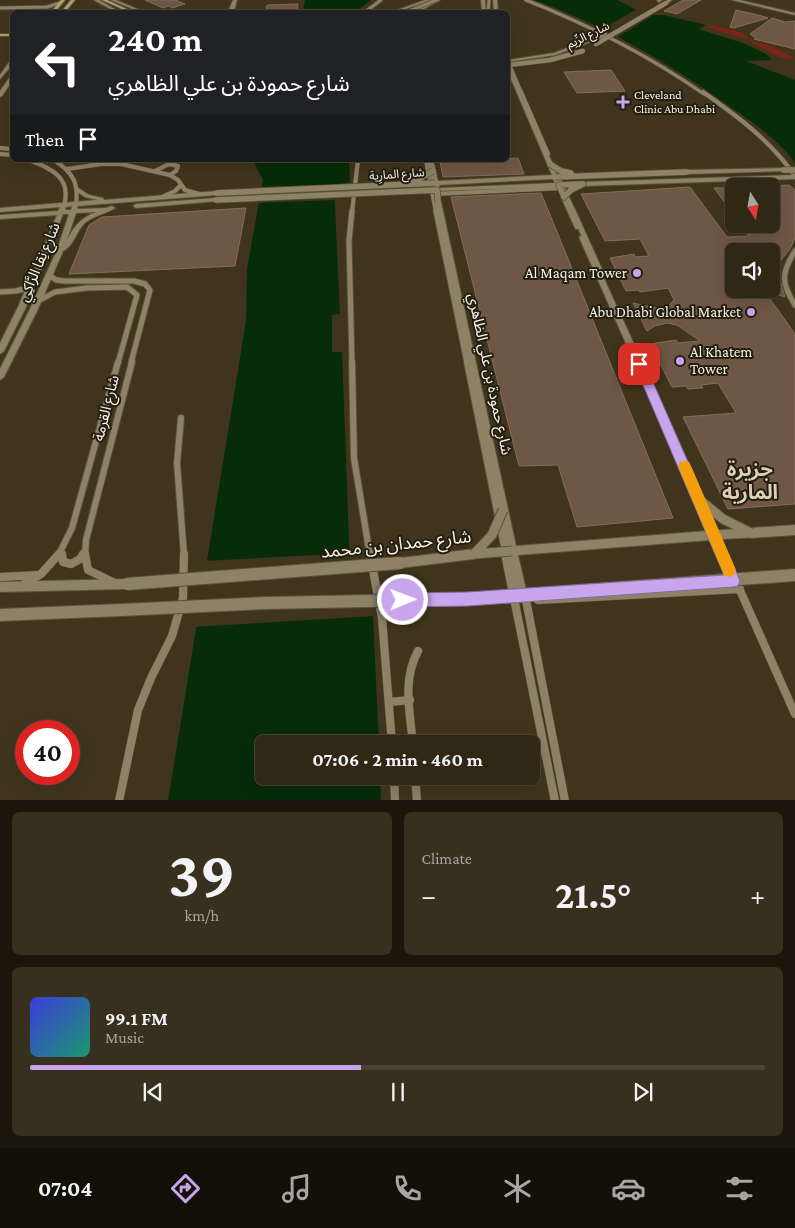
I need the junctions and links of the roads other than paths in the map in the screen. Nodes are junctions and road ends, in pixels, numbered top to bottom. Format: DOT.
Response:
graph roads {
  1 [pos="73,0"];
  2 [pos="96,0"];
  3 [pos="104,0"];
  4 [pos="113,0"];
  5 [pos="381,0"];
  6 [pos="434,0"];
  7 [pos="526,0"];
  8 [pos="659,0"];
  9 [pos="734,0"];
  10 [pos="61,1"];
  11 [pos="668,2"];
  12 [pos="47,7"];
  13 [pos="0,8"];
  14 [pos="51,10"];
  15 [pos="65,10"];
  16 [pos="114,10"];
  17 [pos="126,10"];
  18 [pos="137,10"];
  19 [pos="367,10"];
  20 [pos="401,10"];
  21 [pos="412,10"];
  22 [pos="419,10"];
  23 [pos="795,14"];
  24 [pos="510,60"];
  25 [pos="519,60"];
  26 [pos="525,64"];
  27 [pos="10,65"];
  28 [pos="510,65"];
  29 [pos="510,68"];
  30 [pos="510,69"];
  31 [pos="510,74"];
  32 [pos="1,76"];
  33 [pos="10,81"];
  34 [pos="1,94"];
  35 [pos="35,162"];
  36 [pos="57,162"];
  37 [pos="115,162"];
  38 [pos="358,162"];
  39 [pos="427,162"];
  40 [pos="430,162"];
  41 [pos="98,164"];
  42 [pos="550,164"];
  43 [pos="126,165"];
  44 [pos="690,165"];
  45 [pos="67,169"];
  46 [pos="795,170"];
  47 [pos="155,171"];
  48 [pos="433,172"];
  49 [pos="717,172"];
  50 [pos="170,174"];
  51 [pos="591,176"];
  52 [pos="74,177"];
  53 [pos="555,177"];
  54 [pos="795,177"];
  55 [pos="715,180"];
  56 [pos="435,183"];
  57 [pos="583,184"];
  58 [pos="181,185"];
  59 [pos="405,185"];
  60 [pos="561,187"];
  61 [pos="708,188"];
  62 [pos="78,190"];
  63 [pos="435,192"];
  64 [pos="396,193"];
  65 [pos="199,194"];
  66 [pos="216,196"];
  67 [pos="162,197"];
  68 [pos="564,197"];
  69 [pos="148,198"];
  70 [pos="438,202"];
  71 [pos="63,208"];
  72 [pos="75,208"];
  73 [pos="112,208"];
  74 [pos="0,210"];
  75 [pos="0,217"];
  76 [pos="578,228"];
  77 [pos="582,237"];
  78 [pos="60,250"];
  79 [pos="795,251"];
  80 [pos="49,275"];
  81 [pos="83,281"];
  82 [pos="31,287"];
  83 [pos="86,288"];
  84 [pos="0,292"];
  85 [pos="38,301"];
  86 [pos="795,305"];
  87 [pos="0,350"];
  88 [pos="0,377"];
  89 [pos="182,418"];
  90 [pos="700,500"];
  91 [pos="503,510"];
  92 [pos="795,530"];
  93 [pos="751,533"];
  94 [pos="714,535"];
  95 [pos="85,550"];
  96 [pos="512,551"];
  97 [pos="62,552"];
  98 [pos="474,554"];
  99 [pos="40,575"];
  100 [pos="795,575"];
  101 [pos="0,577"];
  102 [pos="122,584"];
  103 [pos="737,585"];
  104 [pos="0,587"];
  105 [pos="17,587"];
  106 [pos="521,599"];
  107 [pos="121,610"];
  108 [pos="0,615"];
  109 [pos="418,651"];
  110 [pos="410,700"];
  111 [pos="389,702"];
  112 [pos="795,714"];
  113 [pos="391,735"];
  114 [pos="412,735"];
  115 [pos="394,785"];
  116 [pos="416,785"];
  117 [pos="119,800"];
  118 [pos="395,800"];
  119 [pos="417,800"];
  120 [pos="555,800"];
  121 [pos="565,800"];
  1 -- 15 [label="main road"];
  2 -- 16 [label="main road"];
  3 -- 17 [label="main road"];
  4 -- 18 [label="main road"];
  5 -- 19 [label="street"];
  6 -- 20 [label="street, bridge"];
  6 -- 21 [label="street"];
  6 -- 22 [label="main road, bridge"];
  7 -- 54 [label="street"];
  8 -- 25 [label="street, شارع الرِّيم, bridge"];
  9 -- 23 [label="main road"];
  10 -- 12 [label="street"];
  11 -- 26 [label="main road, شارع الرِّيم, bridge"];
  12 -- 13 [label="street"];
  12 -- 14 [label="street"];
  24 -- 25 [label="main road"];
  26 -- 29 [label="main road, شارع الرِّيم, bridge"];
  26 -- 30 [label="main road, bridge"];
  27 -- 32 [label="main road"];
  28 -- 60 [label="street"];
  31 -- 42 [label="main road"];
  33 -- 34 [label="main road"];
  35 -- 71 [label="street, شارع نِقا الرَّاكِي"];
  36 -- 45 [label="street, شارع نِقا الرَّاكِي"];
  37 -- 41 [label="street"];
  37 -- 43 [label="street"];
  38 -- 111 [label="street"];
  39 -- 63 [label="street"];
  40 -- 48 [label="main road, شارع حمودة بن علي الظاهري"];
  41 -- 43 [label="street"];
  41 -- 45 [label="street"];
  41 -- 52 [label="street"];
  42 -- 51 [label="street, bridge"];
  42 -- 53 [label="main road, bridge"];
  43 -- 47 [label="street"];
  44 -- 49 [label="main road"];
  45 -- 52 [label="street, شارع نِقا الرَّاكِي"];
  46 -- 49 [label="main road, شارع المارِية, bridge"];
  47 -- 50 [label="street"];
  47 -- 50 [label="street"];
  48 -- 56 [label="main road, شارع حمودة بن علي الظاهري, bridge"];
  48 -- 59 [label="main road, bridge"];
  49 -- 51 [label="main road, شارع المارِية, bridge"];
  50 -- 58 [label="street"];
  51 -- 53 [label="main road, شارع المارِية, bridge"];
  52 -- 62 [label="street, شارع نِقا الرَّاكِي"];
  53 -- 56 [label="main road, شارع المارِية"];
  53 -- 60 [label="main road, bridge"];
  54 -- 55 [label="main road, شارع المارِية"];
  55 -- 57 [label="main road, شارع المارِية"];
  55 -- 61 [label="main road"];
  56 -- 59 [label="street, شارع المارِية, bridge"];
  56 -- 63 [label="main road, شارع حمودة بن علي الظاهري, bridge"];
  57 -- 60 [label="main road, شارع المارِية, bridge"];
  57 -- 68 [label="main road, bridge"];
  58 -- 65 [label="street"];
  58 -- 67 [label="street"];
  59 -- 66 [label="street, شارع المارِية, bridge"];
  60 -- 63 [label="main road, شارع المارِية"];
  60 -- 68 [label="main road, bridge"];
  60 -- 103 [label="street"];
  62 -- 69 [label="street"];
  62 -- 72 [label="street, شارع نِقا الرَّاكِي"];
  63 -- 64 [label="main road, شارع المارِية, bridge"];
  63 -- 70 [label="main road, شارع حمودة بن علي الظاهري, bridge"];
  63 -- 106 [label="street"];
  64 -- 66 [label="main road, شارع المارِية, bridge"];
  64 -- 70 [label="street, bridge"];
  65 -- 66 [label="street, شارع المارِية"];
  65 -- 67 [label="street, شارع المارِية"];
  66 -- 73 [label="street, شارع المارِية"];
  67 -- 69 [label="street, شارع المارِية"];
  68 -- 76 [label="street"];
  69 -- 72 [label="main road, شارع المارِية"];
  70 -- 91 [label="main road, شارع حمودة بن علي الظاهري"];
  71 -- 72 [label="main road, شارع المارِية"];
  71 -- 74 [label="main road, شارع المارِية"];
  71 -- 75 [label="main road, شارع المارِية"];
  71 -- 82 [label="main road, شارع نِقا الرَّاكِي"];
  72 -- 73 [label="main road, شارع المارِية"];
  72 -- 78 [label="main road, شارع نِقا الرَّاكِي"];
  73 -- 78 [label="main road"];
  77 -- 90 [label="main road"];
  78 -- 80 [label="main road, شارع نِقا الرَّاكِي"];
  79 -- 86 [label="street"];
  80 -- 81 [label="street, شارع القرمة"];
  80 -- 85 [label="main road, شارع نِقا الرَّاكِي"];
  81 -- 83 [label="street"];
  81 -- 95 [label="street, شارع القرمة"];
  82 -- 84 [label="street"];
  82 -- 87 [label="main road, شارع نِقا الرَّاكِي"];
  83 -- 85 [label="street, شارع القرمة"];
  83 -- 97 [label="street, شارع القرمة"];
  85 -- 88 [label="main road, شارع نِقا الرَّاكِي"];
  89 -- 117 [label="street"];
  90 -- 93 [label="main road, bridge"];
  90 -- 94 [label="main road"];
  91 -- 96 [label="main road, شارع حمودة بن علي الظاهري"];
  91 -- 98 [label="main road, bridge"];
  92 -- 93 [label="street, شارع حمدان بن محمد"];
  93 -- 94 [label="main road, شارع حمدان بن محمد, bridge"];
  94 -- 96 [label="main road, شارع حمدان بن محمد"];
  94 -- 103 [label="main road"];
  95 -- 97 [label="street"];
  95 -- 102 [label="street, شارع القرمة"];
  96 -- 98 [label="main road, شارع حمدان بن محمد, bridge"];
  96 -- 106 [label="main road, شارع حمودة بن علي الظاهري"];
  97 -- 99 [label="street, شارع القرمة"];
  98 -- 102 [label="main road, شارع حمدان بن محمد, bridge"];
  99 -- 101 [label="street"];
  99 -- 105 [label="street, شارع القرمة"];
  100 -- 103 [label="main road, bridge"];
  102 -- 105 [label="street, شارع حمدان بن محمد"];
  103 -- 106 [label="main road, bridge"];
  103 -- 112 [label="street"];
  104 -- 105 [label="street, شارع حمدان بن محمد"];
  106 -- 107 [label="street, bridge"];
  106 -- 120 [label="street"];
  106 -- 121 [label="street"];
  107 -- 108 [label="main road"];
  109 -- 110 [label="street"];
  110 -- 111 [label="street"];
  110 -- 114 [label="street"];
  111 -- 113 [label="street"];
  115 -- 118 [label="street"];
  116 -- 119 [label="street"];
}
